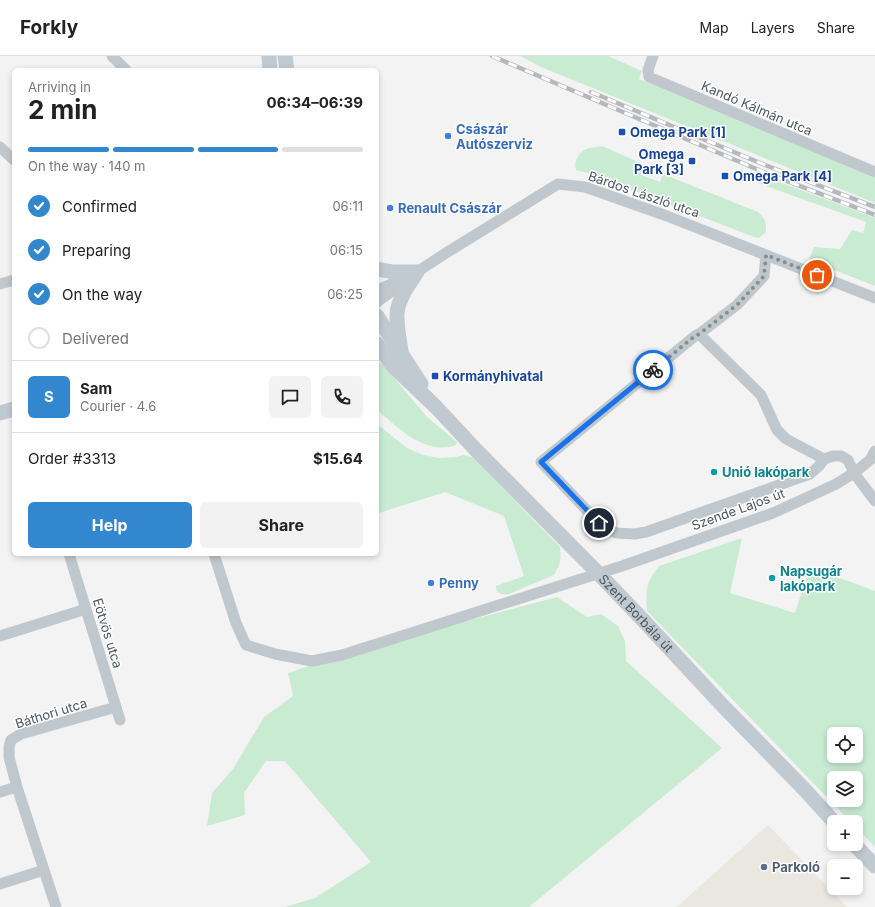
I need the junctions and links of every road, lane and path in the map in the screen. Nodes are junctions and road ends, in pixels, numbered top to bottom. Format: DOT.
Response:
graph roads {
  1 [pos="112,56"];
  2 [pos="269,56"];
  3 [pos="285,56"];
  4 [pos="653,56"];
  5 [pos="124,68"];
  6 [pos="270,68"];
  7 [pos="287,68"];
  8 [pos="0,146"];
  9 [pos="12,158"];
  10 [pos="875,172"];
  11 [pos="766,255"];
  12 [pos="379,269"];
  13 [pos="417,272"];
  14 [pos="12,281"];
  15 [pos="0,284"];
  16 [pos="379,289"];
  17 [pos="875,298"];
  18 [pos="379,300"];
  19 [pos="379,320"];
  20 [pos="699,334"];
  21 [pos="379,346"];
  22 [pos="379,356"];
  23 [pos="397,360"];
  24 [pos="12,410"];
  25 [pos="0,413"];
  26 [pos="875,451"];
  27 [pos="824,459"];
  28 [pos="854,473"];
  29 [pos="875,501"];
  30 [pos="70,556"];
  31 [pos="215,556"];
  32 [pos="598,573"];
  33 [pos="86,609"];
  34 [pos="0,636"];
  35 [pos="116,707"];
  36 [pos="120,720"];
  37 [pos="17,787"];
  38 [pos="0,792"];
  39 [pos="828,815"];
  40 [pos="861,851"];
  41 [pos="875,866"];
  42 [pos="44,870"];
  43 [pos="0,884"];
  44 [pos="56,907"];
  1 -- 5 [label="street"];
  2 -- 6 [label="street"];
  3 -- 7 [label="street"];
  4 -- 10 [label="street, Kandó Kálmán utca"];
  8 -- 9 [label="street"];
  11 -- 13 [label="street, Bárdos László utca"];
  11 -- 17 [label="street, Bárdos László utca"];
  11 -- 20 [label="street"];
  12 -- 13 [label="street"];
  13 -- 16 [label="street"];
  13 -- 18 [label="street"];
  13 -- 23 [label="street"];
  14 -- 15 [label="street"];
  19 -- 23 [label="street, Szent Borbála út"];
  20 -- 27 [label="street"];
  20 -- 27 [label="street"];
  21 -- 23 [label="street, Szent Borbála út"];
  22 -- 23 [label="street"];
  23 -- 32 [label="street, Szent Borbála út"];
  24 -- 25 [label="street"];
  26 -- 28 [label="street, Szende Lajos út"];
  27 -- 28 [label="street"];
  28 -- 29 [label="street"];
  28 -- 32 [label="street, Szende Lajos út"];
  30 -- 33 [label="street, Eötvös utca"];
  31 -- 32 [label="street, Szende Lajos út"];
  32 -- 39 [label="street, Szent Borbála út"];
  33 -- 34 [label="street"];
  33 -- 35 [label="street, Eötvös utca"];
  35 -- 36 [label="street, Eötvös utca"];
  35 -- 37 [label="street, Báthori utca"];
  37 -- 38 [label="street"];
  37 -- 42 [label="street"];
  40 -- 41 [label="street"];
  42 -- 43 [label="street"];
  42 -- 44 [label="street"];
}
